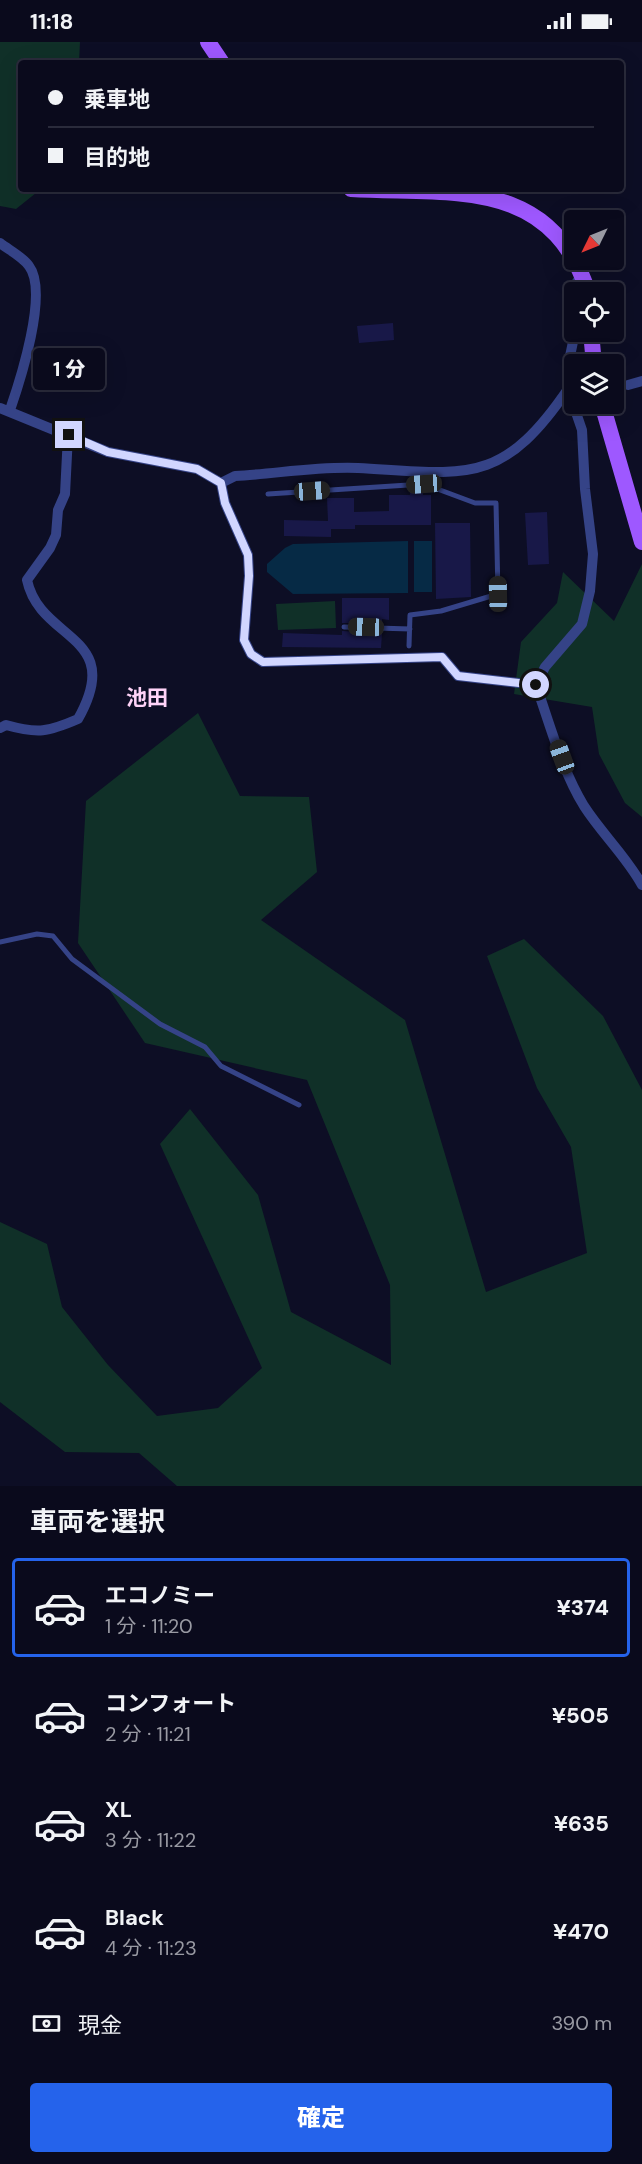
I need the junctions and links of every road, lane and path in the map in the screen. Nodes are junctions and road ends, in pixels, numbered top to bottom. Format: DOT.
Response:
graph roads {
  1 [pos="208,42"];
  2 [pos="220,60"];
  3 [pos="424,192"];
  4 [pos="0,243"];
  5 [pos="582,274"];
  6 [pos="577,282"];
  7 [pos="585,282"];
  8 [pos="642,381"];
  9 [pos="628,385"];
  10 [pos="564,394"];
  11 [pos="5,409"];
  12 [pos="577,414"];
  13 [pos="605,414"];
  14 [pos="69,435"];
  15 [pos="402,472"];
  16 [pos="221,483"];
  17 [pos="401,486"];
  18 [pos="268,494"];
  19 [pos="642,542"];
  20 [pos="344,627"];
  21 [pos="410,629"];
  22 [pos="410,646"];
  23 [pos="536,685"];
  24 [pos="0,728"];
  25 [pos="642,885"];
  26 [pos="0,942"];
  27 [pos="298,1105"];
  1 -- 2 [label="main road"];
  3 -- 5 [label="main road"];
  4 -- 11 [label="street"];
  5 -- 6 [label="street"];
  5 -- 7 [label="main road"];
  8 -- 9 [label="street"];
  10 -- 15 [label="street"];
  11 -- 14 [label="street"];
  12 -- 23 [label="street"];
  13 -- 19 [label="main road"];
  14 -- 16 [label="street"];
  14 -- 24 [label="street"];
  15 -- 16 [label="street"];
  15 -- 17 [label="lane"];
  16 -- 23 [label="street"];
  17 -- 18 [label="lane"];
  17 -- 21 [label="lane"];
  20 -- 21 [label="lane"];
  21 -- 22 [label="lane"];
  23 -- 25 [label="street"];
  26 -- 27 [label="lane"];
}
